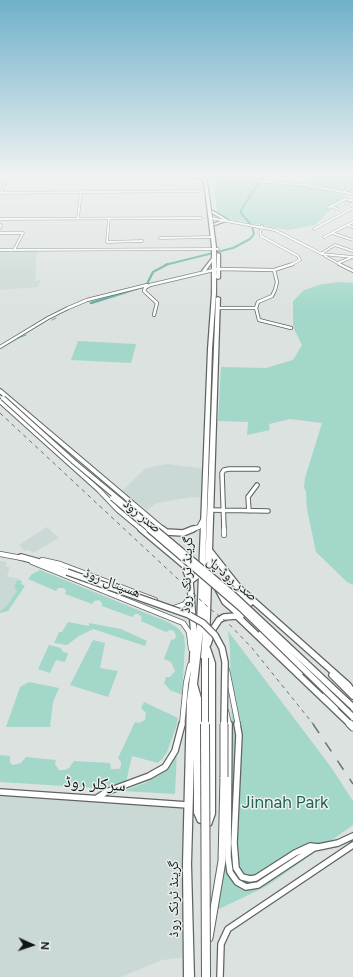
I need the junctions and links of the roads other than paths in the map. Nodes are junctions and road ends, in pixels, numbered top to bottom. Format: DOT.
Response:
graph roads {
  1 [pos="109,221"];
  2 [pos="212,221"];
  3 [pos="213,221"];
  4 [pos="224,221"];
  5 [pos="231,221"];
  6 [pos="330,221"];
  7 [pos="353,222"];
  8 [pos="214,224"];
  9 [pos="1,225"];
  10 [pos="346,225"];
  11 [pos="261,227"];
  12 [pos="353,227"];
  13 [pos="0,228"];
  14 [pos="314,229"];
  15 [pos="0,233"];
  16 [pos="332,233"];
  17 [pos="213,237"];
  18 [pos="324,237"];
  19 [pos="160,238"];
  20 [pos="353,240"];
  21 [pos="142,241"];
  22 [pos="0,250"];
  23 [pos="14,250"];
  24 [pos="353,251"];
  25 [pos="216,252"];
  26 [pos="322,253"];
  27 [pos="353,257"];
  28 [pos="338,263"];
  29 [pos="216,269"];
  30 [pos="274,270"];
  31 [pos="204,271"];
  32 [pos="353,271"];
  33 [pos="150,285"];
  34 [pos="217,308"];
  35 [pos="256,308"];
  36 [pos="154,315"];
  37 [pos="291,328"];
  38 [pos="0,346"];
  39 [pos="0,391"];
  40 [pos="1,398"];
  41 [pos="210,444"];
  42 [pos="258,469"];
  43 [pos="257,485"];
  44 [pos="99,490"];
  45 [pos="210,510"];
  46 [pos="222,510"];
  47 [pos="249,510"];
  48 [pos="268,511"];
  49 [pos="204,519"];
  50 [pos="224,534"];
  51 [pos="208,549"];
  52 [pos="0,554"];
  53 [pos="21,557"];
  54 [pos="202,572"];
  55 [pos="190,581"];
  56 [pos="218,589"];
  57 [pos="229,591"];
  58 [pos="191,595"];
  59 [pos="210,636"];
  60 [pos="206,653"];
  61 [pos="192,656"];
  62 [pos="193,682"];
  63 [pos="353,692"];
  64 [pos="353,696"];
  65 [pos="353,707"];
  66 [pos="225,709"];
  67 [pos="353,717"];
  68 [pos="345,718"];
  69 [pos="353,727"];
  70 [pos="0,792"];
  71 [pos="97,798"];
  72 [pos="188,805"];
  73 [pos="353,836"];
  74 [pos="353,845"];
  75 [pos="319,847"];
  76 [pos="206,954"];
  77 [pos="188,977"];
  78 [pos="206,977"];
  79 [pos="220,977"];
  1 -- 21 [label="street"];
  2 -- 17 [label="highway, گرینڈ ٹرنک روڈ"];
  3 -- 8 [label="highway, گرینڈ ٹرنک روڈ"];
  4 -- 8 [label="highway"];
  5 -- 11 [label="street"];
  6 -- 14 [label="street"];
  7 -- 10 [label="street"];
  8 -- 25 [label="highway, گرینڈ ٹرنک روڈ"];
  9 -- 13 [label="street"];
  10 -- 12 [label="street"];
  10 -- 16 [label="street"];
  11 -- 26 [label="street"];
  11 -- 30 [label="street"];
  15 -- 23 [label="street"];
  16 -- 18 [label="street"];
  16 -- 20 [label="street"];
  17 -- 19 [label="street"];
  17 -- 25 [label="highway, گرینڈ ٹرنک روڈ"];
  22 -- 23 [label="street"];
  23 -- 25 [label="street"];
  24 -- 26 [label="street"];
  25 -- 29 [label="highway, گرینڈ ٹرنک روڈ"];
  25 -- 31 [label="highway"];
  26 -- 27 [label="street"];
  26 -- 28 [label="street"];
  27 -- 28 [label="street"];
  28 -- 32 [label="street"];
  29 -- 30 [label="street"];
  29 -- 31 [label="street"];
  29 -- 34 [label="highway, گرینڈ ٹرنک روڈ"];
  29 -- 41 [label="highway, گرینڈ ٹرنک روڈ"];
  30 -- 35 [label="street"];
  31 -- 33 [label="street"];
  33 -- 36 [label="street"];
  33 -- 38 [label="street"];
  34 -- 35 [label="street"];
  34 -- 41 [label="highway, گرینڈ ٹرنک روڈ"];
  35 -- 37 [label="street"];
  39 -- 49 [label="main road, صدر روڈ"];
  40 -- 44 [label="main road, صدر روڈ"];
  40 -- 57 [label="main road, صدر روڈ پل, bridge"];
  41 -- 45 [label="highway, گرینڈ ٹرنک روڈ"];
  41 -- 49 [label="highway, گرینڈ ٹرنک روڈ"];
  42 -- 46 [label="street"];
  43 -- 47 [label="street"];
  44 -- 55 [label="main road, صدر روڈ"];
  44 -- 56 [label="main road, صدر روڈ پل, bridge"];
  45 -- 46 [label="street"];
  45 -- 51 [label="highway, گرینڈ ٹرنک روڈ"];
  46 -- 47 [label="street"];
  46 -- 50 [label="street"];
  47 -- 48 [label="street"];
  49 -- 54 [label="highway, گرینڈ ٹرنک روڈ"];
  51 -- 60 [label="highway, گرینڈ ٹرنک روڈ"];
  51 -- 63 [label="main road"];
  52 -- 53 [label="street, ھسپتال روڈ"];
  53 -- 58 [label="street"];
  53 -- 61 [label="street, ھسپتال روڈ"];
  53 -- 66 [label="main road, bridge"];
  54 -- 55 [label="main road"];
  54 -- 62 [label="highway, گرینڈ ٹرنک روڈ"];
  55 -- 58 [label="main road, صدر روڈ"];
  56 -- 67 [label="main road, صدر روڈ پل, bridge"];
  56 -- 68 [label="main road, bridge"];
  57 -- 64 [label="main road"];
  57 -- 65 [label="main road, صدر روڈ پل, bridge"];
  58 -- 61 [label="main road, صدر روڈ"];
  59 -- 60 [label="main road"];
  59 -- 68 [label="main road"];
  59 -- 75 [label="street"];
  60 -- 62 [label="highway"];
  60 -- 76 [label="highway, گرینڈ ٹرنک روڈ, bridge"];
  61 -- 62 [label="main road, صدر روڈ"];
  61 -- 71 [label="street, ھسپتال روڈ"];
  62 -- 72 [label="highway, گرینڈ ٹرنک روڈ"];
  66 -- 75 [label="street"];
  66 -- 76 [label="main road, bridge"];
  68 -- 69 [label="main road"];
  70 -- 71 [label="street, سرکلر روڈ"];
  71 -- 72 [label="street, سرکلر روڈ"];
  72 -- 77 [label="highway, گرینڈ ٹرنک روڈ"];
  73 -- 75 [label="street"];
  74 -- 79 [label="street"];
  76 -- 78 [label="highway, گرینڈ ٹرنک روڈ, bridge"];
}
